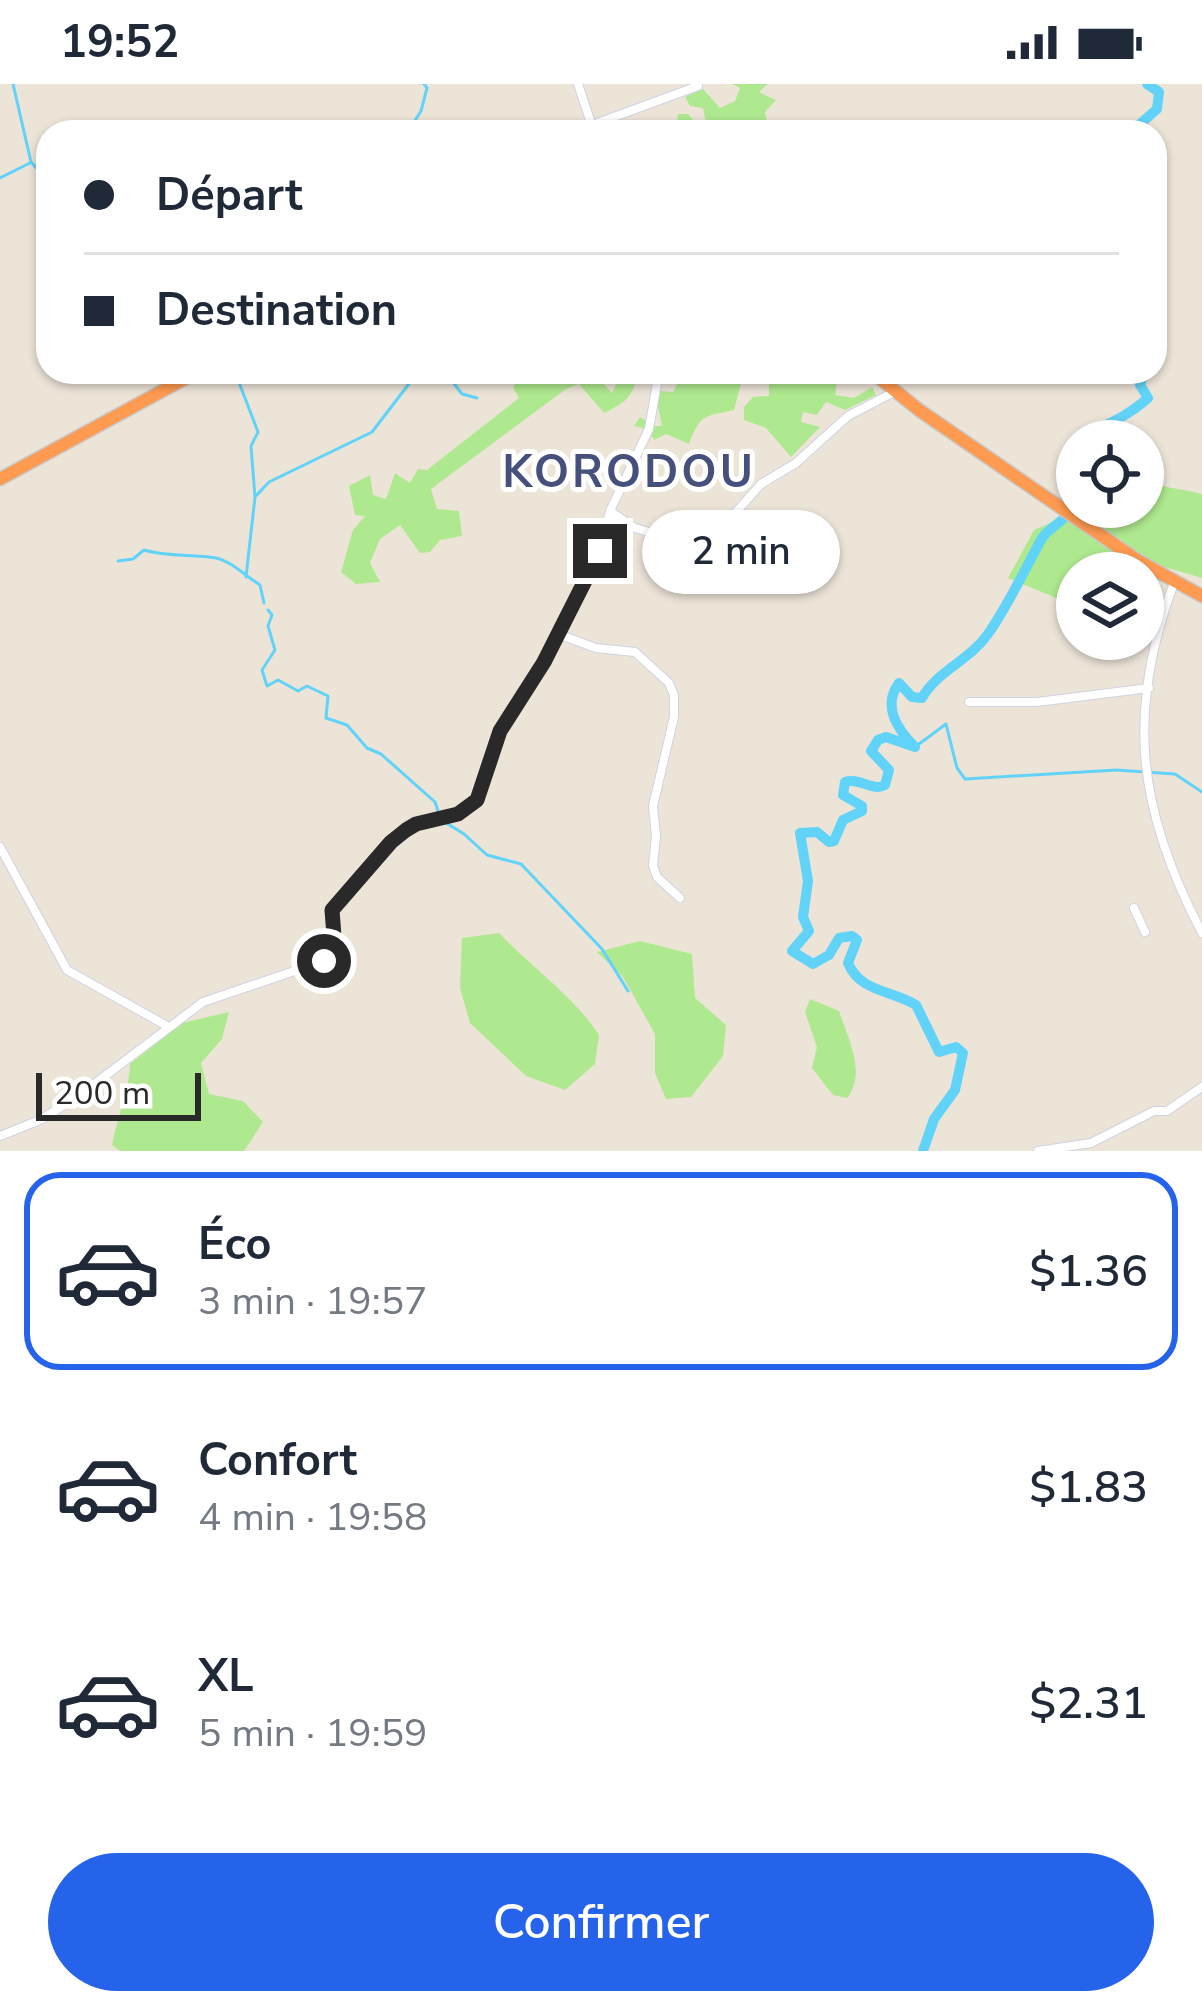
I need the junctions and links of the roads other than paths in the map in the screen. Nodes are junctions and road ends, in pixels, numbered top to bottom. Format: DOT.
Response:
graph roads {
  1 [pos="578,84"];
  2 [pos="698,86"];
  3 [pos="590,120"];
  4 [pos="613,120"];
  5 [pos="174,384"];
  6 [pos="657,384"];
  7 [pos="887,384"];
  8 [pos="896,391"];
  9 [pos="0,478"];
  10 [pos="610,511"];
  11 [pos="1174,583"];
  12 [pos="1202,596"];
  13 [pos="558,634"];
  14 [pos="1149,688"];
  15 [pos="969,702"];
  16 [pos="0,847"];
  17 [pos="680,898"];
  18 [pos="1134,908"];
  19 [pos="1145,932"];
  20 [pos="1202,933"];
  21 [pos="168,1027"];
  22 [pos="1199,1090"];
  23 [pos="1202,1107"];
  24 [pos="0,1136"];
  25 [pos="1038,1151"];
  1 -- 3 [label="street"];
  2 -- 4 [label="street"];
  5 -- 9 [label="highway"];
  6 -- 10 [label="street"];
  7 -- 8 [label="highway"];
  8 -- 10 [label="street"];
  8 -- 11 [label="highway"];
  10 -- 13 [label="street"];
  11 -- 12 [label="highway"];
  11 -- 14 [label="street"];
  13 -- 17 [label="street"];
  13 -- 21 [label="street"];
  14 -- 15 [label="street"];
  14 -- 20 [label="street"];
  16 -- 21 [label="street"];
  18 -- 19 [label="street"];
  21 -- 24 [label="street"];
  22 -- 23 [label="street"];
  22 -- 25 [label="street"];
}
